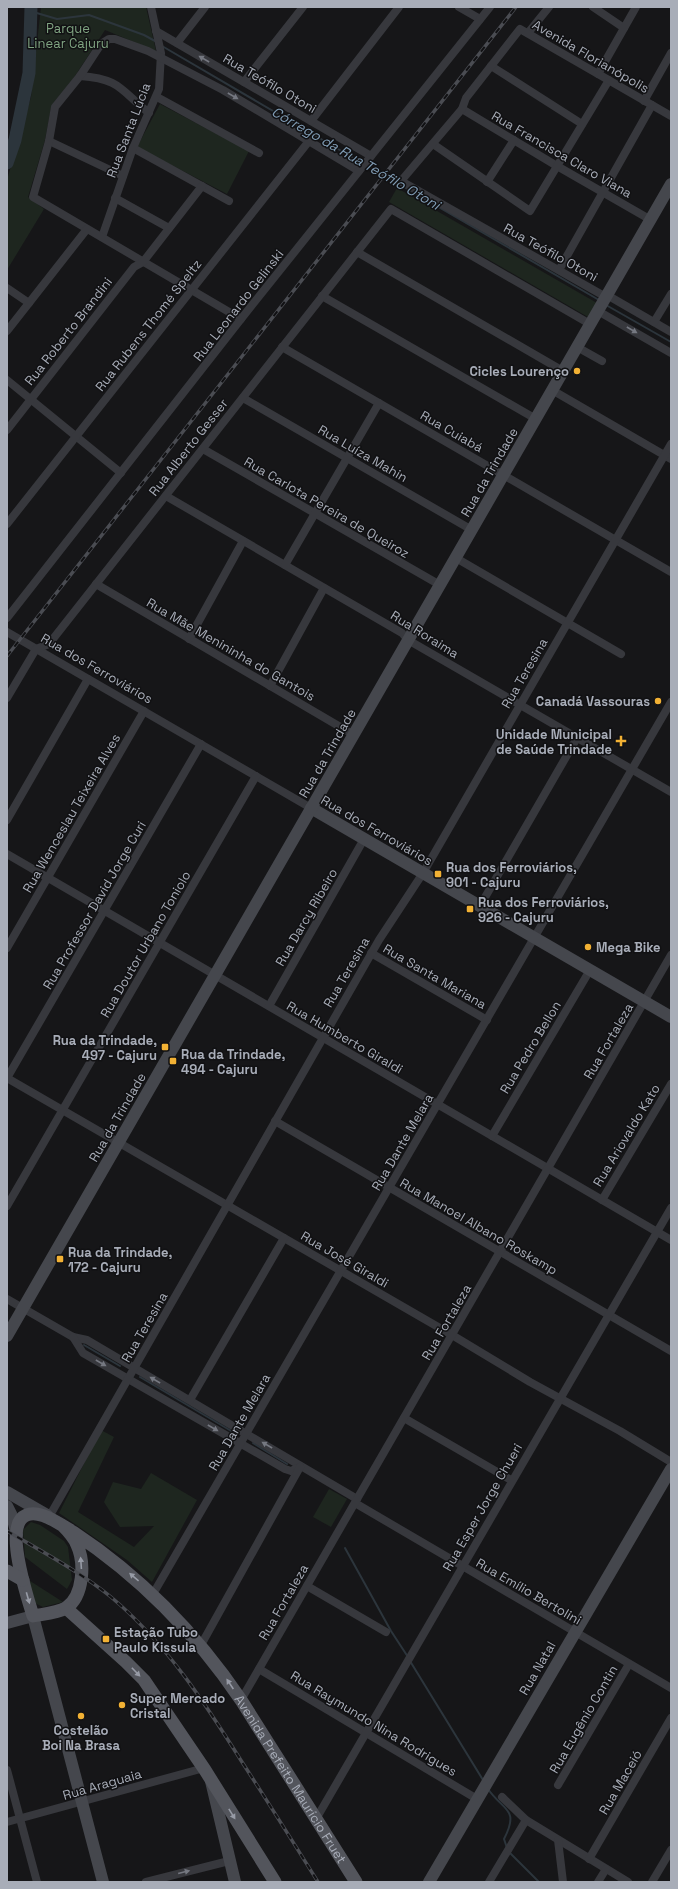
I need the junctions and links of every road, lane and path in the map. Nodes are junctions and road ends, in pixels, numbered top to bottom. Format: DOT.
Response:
graph roads {
  1 [pos="151,7"];
  2 [pos="205,7"];
  3 [pos="303,7"];
  4 [pos="399,7"];
  5 [pos="459,7"];
  6 [pos="490,7"];
  7 [pos="549,7"];
  8 [pos="593,7"];
  9 [pos="636,7"];
  10 [pos="480,19"];
  11 [pos="624,28"];
  12 [pos="156,31"];
  13 [pos="524,31"];
  14 [pos="177,43"];
  15 [pos="671,54"];
  16 [pos="162,58"];
  17 [pos="491,66"];
  18 [pos="598,74"];
  19 [pos="80,76"];
  20 [pos="609,80"];
  21 [pos="244,82"];
  22 [pos="157,97"];
  23 [pos="644,101"];
  24 [pos="652,105"];
  25 [pos="462,109"];
  26 [pos="149,113"];
  27 [pos="671,116"];
  28 [pos="311,121"];
  29 [pos="582,124"];
  30 [pos="514,140"];
  31 [pos="49,141"];
  32 [pos="309,141"];
  33 [pos="433,144"];
  34 [pos="133,148"];
  35 [pos="259,153"];
  36 [pos="370,157"];
  37 [pos="557,166"];
  38 [pos="361,169"];
  39 [pos="123,176"];
  40 [pos="487,182"];
  41 [pos="671,184"];
  42 [pos="202,186"];
  43 [pos="603,192"];
  44 [pos="115,198"];
  45 [pos="229,201"];
  46 [pos="651,220"];
  47 [pos="169,228"];
  48 [pos="87,229"];
  49 [pos="102,237"];
  50 [pos="357,252"];
  51 [pos="131,254"];
  52 [pos="143,262"];
  53 [pos="134,267"];
  54 [pos="559,270"];
  55 [pos="7,288"];
  56 [pos="191,290"];
  57 [pos="671,294"];
  58 [pos="322,296"];
  59 [pos="607,296"];
  60 [pos="29,303"];
  61 [pos="598,311"];
  62 [pos="242,319"];
  63 [pos="654,322"];
  64 [pos="590,324"];
  65 [pos="7,331"];
  66 [pos="671,332"];
  67 [pos="282,347"];
  68 [pos="577,347"];
  69 [pos="671,353"];
  70 [pos="602,361"];
  71 [pos="563,371"];
  72 [pos="7,380"];
  73 [pos="552,390"];
  74 [pos="243,398"];
  75 [pos="30,400"];
  76 [pos="379,403"];
  77 [pos="536,419"];
  78 [pos="7,430"];
  79 [pos="76,437"];
  80 [pos="671,444"];
  81 [pos="203,449"];
  82 [pos="668,457"];
  83 [pos="347,458"];
  84 [pos="121,473"];
  85 [pos="503,475"];
  86 [pos="166,496"];
  87 [pos="315,513"];
  88 [pos="7,524"];
  89 [pos="472,530"];
  90 [pos="615,540"];
  91 [pos="243,541"];
  92 [pos="456,558"];
  93 [pos="285,565"];
  94 [pos="671,572"];
  95 [pos="96,584"];
  96 [pos="440,585"];
  97 [pos="324,588"];
  98 [pos="7,618"];
  99 [pos="567,623"];
  100 [pos="7,632"];
  101 [pos="189,639"];
  102 [pos="408,640"];
  103 [pos="36,649"];
  104 [pos="621,654"];
  105 [pos="88,679"];
  106 [pos="270,686"];
  107 [pos="7,698"];
  108 [pos="671,702"];
  109 [pos="520,705"];
  110 [pos="144,711"];
  111 [pos="354,735"];
  112 [pos="577,738"];
  113 [pos="201,744"];
  114 [pos="632,770"];
  115 [pos="256,776"];
  116 [pos="671,792"];
  117 [pos="311,808"];
  118 [pos="7,820"];
  119 [pos="364,839"];
  120 [pos="7,854"];
  121 [pos="423,873"];
  122 [pos="48,878"];
  123 [pos="480,906"];
  124 [pos="104,910"];
  125 [pos="534,938"];
  126 [pos="160,943"];
  127 [pos="7,948"];
  128 [pos="371,954"];
  129 [pos="671,955"];
  130 [pos="590,970"];
  131 [pos="215,975"];
  132 [pos="644,1001"];
  133 [pos="268,1006"];
  134 [pos="671,1017"];
  135 [pos="487,1020"];
  136 [pos="323,1038"];
  137 [pos="7,1078"];
  138 [pos="671,1084"];
  139 [pos="438,1104"];
  140 [pos="63,1110"];
  141 [pos="275,1121"];
  142 [pos="492,1136"];
  143 [pos="119,1142"];
  144 [pos="548,1168"];
  145 [pos="389,1187"];
  146 [pos="602,1200"];
  147 [pos="227,1205"];
  148 [pos="7,1206"];
  149 [pos="671,1208"];
  150 [pos="657,1232"];
  151 [pos="284,1238"];
  152 [pos="671,1240"];
  153 [pos="500,1252"];
  154 [pos="341,1271"];
  155 [pos="7,1299"];
  156 [pos="23,1308"];
  157 [pos="609,1315"];
  158 [pos="452,1335"];
  159 [pos="7,1336"];
  160 [pos="73,1337"];
  161 [pos="671,1351"];
  162 [pos="135,1368"];
  163 [pos="128,1379"];
  164 [pos="559,1397"];
  165 [pos="190,1400"];
  166 [pos="404,1418"];
  167 [pos="247,1433"];
  168 [pos="240,1444"];
  169 [pos="671,1462"];
  170 [pos="300,1467"];
  171 [pos="671,1469"];
  172 [pos="511,1480"];
  173 [pos="7,1492"];
  174 [pos="356,1501"];
  175 [pos="7,1506"];
  176 [pos="49,1517"];
  177 [pos="62,1525"];
  178 [pos="17,1537"];
  179 [pos="7,1551"];
  180 [pos="462,1566"];
  181 [pos="7,1571"];
  182 [pos="23,1580"];
  183 [pos="307,1586"];
  184 [pos="153,1594"];
  185 [pos="66,1608"];
  186 [pos="33,1616"];
  187 [pos="7,1623"];
  188 [pos="386,1632"];
  189 [pos="574,1632"];
  190 [pos="201,1645"];
  191 [pos="629,1664"];
  192 [pos="259,1669"];
  193 [pos="671,1688"];
  194 [pos="241,1700"];
  195 [pos="671,1718"];
  196 [pos="366,1732"];
  197 [pos="204,1768"];
  198 [pos="7,1770"];
  199 [pos="211,1780"];
  200 [pos="558,1786"];
  201 [pos="482,1791"];
  202 [pos="502,1797"];
  203 [pos="82,1802"];
  204 [pos="20,1818"];
  205 [pos="316,1818"];
  206 [pos="526,1820"];
  207 [pos="7,1822"];
  208 [pos="558,1840"];
  209 [pos="671,1850"];
  210 [pos="589,1859"];
  211 [pos="229,1861"];
  212 [pos="606,1868"];
  213 [pos="37,1882"];
  214 [pos="103,1882"];
  215 [pos="146,1882"];
  216 [pos="235,1882"];
  217 [pos="275,1882"];
  218 [pos="356,1882"];
  219 [pos="429,1882"];
  220 [pos="489,1882"];
  221 [pos="563,1882"];
  222 [pos="598,1882"];
  223 [pos="628,1882"];
  224 [pos="652,1882"];
  1 -- 12 [label="street, Rua Santa Lúcia"];
  2 -- 14 [label="street"];
  3 -- 21 [label="street"];
  4 -- 28 [label="street"];
  5 -- 10 [label="street"];
  6 -- 10 [label="street, Rua Leonardo Gelinski"];
  7 -- 13 [label="street"];
  8 -- 11 [label="street"];
  9 -- 11 [label="street"];
  10 -- 36 [label="street, Rua Leonardo Gelinski"];
  11 -- 18 [label="street"];
  12 -- 14 [label="street, Rua Teófilo Otoni"];
  12 -- 16 [label="street, Rua Santa Lúcia"];
  13 -- 17 [label="street"];
  13 -- 18 [label="street, Avenida Florianópolis"];
  21 -- 14 [label="street, Rua Teófilo Otoni, one-way"];
  15 -- 23 [label="street"];
  16 -- 19 [label="street"];
  16 -- 22 [label="street, Rua Santa Lúcia"];
  16 -- 32 [label="street, one-way"];
  17 -- 25 [label="street"];
  17 -- 29 [label="street"];
  18 -- 20 [label="street, Avenida Florianópolis"];
  19 -- 26 [label="street"];
  19 -- 31 [label="street"];
  20 -- 23 [label="street, Avenida Florianópolis"];
  20 -- 29 [label="street"];
  21 -- 28 [label="street, Rua Teófilo Otoni"];
  22 -- 26 [label="street, Rua Santa Lúcia"];
  22 -- 35 [label="street"];
  23 -- 24 [label="street, Avenida Florianópolis"];
  24 -- 27 [label="street, Avenida Florianópolis"];
  24 -- 43 [label="street"];
  25 -- 30 [label="street, Rua Francisca Claro Viana"];
  25 -- 33 [label="street"];
  26 -- 34 [label="street, Rua Santa Lúcia"];
  28 -- 36 [label="street, Rua Teófilo Otoni"];
  29 -- 37 [label="street"];
  30 -- 37 [label="street, Rua Francisca Claro Viana"];
  30 -- 40 [label="street"];
  31 -- 39 [label="street"];
  31 -- 48 [label="street"];
  32 -- 38 [label="street"];
  32 -- 56 [label="street, Rua Rubens Thomé Speltz"];
  33 -- 40 [label="street"];
  33 -- 54 [label="street, Rua Teófilo Otoni"];
  34 -- 39 [label="street, Rua Santa Lúcia"];
  34 -- 42 [label="street"];
  36 -- 38 [label="street, Rua Leonardo Gelinski"];
  37 -- 40 [label="street"];
  37 -- 43 [label="street, Rua Francisca Claro Viana"];
  38 -- 62 [label="street, Rua Leonardo Gelinski"];
  39 -- 44 [label="street, Rua Santa Lúcia"];
  41 -- 46 [label="main road, Rua da Trindade"];
  42 -- 45 [label="street"];
  42 -- 47 [label="street, Rua Roberto Brandini"];
  43 -- 46 [label="street, Rua Francisca Claro Viana"];
  43 -- 54 [label="street"];
  44 -- 47 [label="street"];
  44 -- 49 [label="street, Rua Santa Lúcia"];
  46 -- 59 [label="main road, Rua da Trindade"];
  47 -- 52 [label="street, Rua Roberto Brandini"];
  48 -- 49 [label="street"];
  48 -- 60 [label="street"];
  49 -- 51 [label="street"];
  50 -- 58 [label="street, Rua Alberto Gesser"];
  50 -- 64 [label="street, Rua Alberto Gesser"];
  50 -- 71 [label="street"];
  51 -- 52 [label="street"];
  51 -- 53 [label="street"];
  52 -- 53 [label="street, Rua Roberto Brandini"];
  52 -- 56 [label="street"];
  53 -- 75 [label="street, Rua Roberto Brandini"];
  54 -- 59 [label="street, Rua Teófilo Otoni"];
  55 -- 60 [label="street"];
  56 -- 62 [label="street"];
  56 -- 79 [label="street, Rua Rubens Thomé Speltz"];
  57 -- 63 [label="street"];
  58 -- 67 [label="street, Rua Alberto Gesser"];
  58 -- 77 [label="street"];
  59 -- 61 [label="main road, Rua da Trindade"];
  59 -- 63 [label="street, Rua Teófilo Otoni"];
  60 -- 65 [label="street"];
  61 -- 64 [label="main road, Rua da Trindade"];
  61 -- 69 [label="street, one-way"];
  62 -- 84 [label="street, Rua Leonardo Gelinski"];
  63 -- 66 [label="street, Rua Teófilo Otoni"];
  64 -- 68 [label="main road, Rua da Trindade"];
  67 -- 74 [label="street, Rua Alberto Gesser"];
  67 -- 76 [label="street, Rua Cuiabá"];
  68 -- 70 [label="street"];
  68 -- 71 [label="main road, Rua da Trindade"];
  71 -- 73 [label="main road, Rua da Trindade"];
  72 -- 75 [label="street"];
  73 -- 77 [label="main road, Rua da Trindade"];
  73 -- 82 [label="street"];
  74 -- 81 [label="street, Rua Alberto Gesser"];
  74 -- 83 [label="street, Rua Luíza Mahin"];
  75 -- 78 [label="street, Rua Roberto Brandini"];
  75 -- 79 [label="street"];
  76 -- 83 [label="street"];
  76 -- 85 [label="street, Rua Cuiabá"];
  77 -- 85 [label="main road, Rua da Trindade"];
  79 -- 84 [label="street"];
  79 -- 88 [label="street, Rua Rubens Thomé Speltz"];
  80 -- 82 [label="street, Rua Teresina"];
  81 -- 86 [label="street, Rua Alberto Gesser"];
  81 -- 87 [label="street, Rua Carlota Pereira de Queiroz"];
  82 -- 90 [label="street, Rua Teresina"];
  83 -- 87 [label="street"];
  83 -- 89 [label="street, Rua Luíza Mahin"];
  84 -- 98 [label="street, Rua Leonardo Gelinski"];
  85 -- 89 [label="main road, Rua da Trindade"];
  85 -- 90 [label="street, Rua Cuiabá"];
  86 -- 91 [label="street, Rua Roraima"];
  86 -- 95 [label="street, Rua Alberto Gesser"];
  87 -- 93 [label="street"];
  87 -- 96 [label="street, Rua Carlota Pereira de Queiroz"];
  89 -- 92 [label="main road, Rua da Trindade"];
  90 -- 94 [label="street, Rua Cuiabá"];
  90 -- 99 [label="street, Rua Teresina"];
  91 -- 93 [label="street, Rua Roraima"];
  91 -- 101 [label="street"];
  92 -- 96 [label="main road, Rua da Trindade"];
  92 -- 99 [label="street"];
  93 -- 97 [label="street, Rua Roraima"];
  95 -- 101 [label="street, Rua Mãe Menininha do Gantois"];
  95 -- 103 [label="street, Rua Alberto Gesser"];
  96 -- 102 [label="main road, Rua da Trindade"];
  97 -- 102 [label="street, Rua Roraima"];
  97 -- 106 [label="street"];
  99 -- 104 [label="street"];
  99 -- 109 [label="street, Rua Teresina"];
  100 -- 103 [label="street, Rua dos Ferroviários"];
  101 -- 106 [label="street, Rua Mãe Menininha do Gantois"];
  102 -- 109 [label="street, Rua Roraima"];
  102 -- 111 [label="main road, Rua da Trindade"];
  103 -- 105 [label="street, Rua dos Ferroviários"];
  103 -- 107 [label="street, Rua Alberto Gesser"];
  105 -- 110 [label="street, Rua dos Ferroviários"];
  105 -- 118 [label="street"];
  106 -- 111 [label="street, Rua Mãe Menininha do Gantois"];
  108 -- 114 [label="street, Rua Dante Melara"];
  109 -- 112 [label="street, Rua Roraima"];
  109 -- 121 [label="street, Rua Teresina"];
  110 -- 113 [label="street, Rua dos Ferroviários"];
  110 -- 122 [label="street, Rua Wenceslau Teixeira Alves"];
  111 -- 117 [label="main road, Rua da Trindade"];
  112 -- 114 [label="street, Rua Roraima"];
  112 -- 123 [label="street"];
  113 -- 115 [label="street, Rua dos Ferroviários"];
  113 -- 124 [label="street, Rua Professor David Jorge Curi"];
  114 -- 116 [label="street, Rua Roraima"];
  114 -- 125 [label="street, Rua Dante Melara"];
  115 -- 117 [label="street, Rua dos Ferroviários"];
  115 -- 126 [label="street, Rua Doutor Urbano Toniolo"];
  117 -- 119 [label="main road, Rua dos Ferroviários"];
  117 -- 131 [label="main road, Rua da Trindade"];
  119 -- 121 [label="main road, Rua dos Ferroviários"];
  119 -- 133 [label="street, Rua Darcy Ribeiro"];
  120 -- 122 [label="street, Rua Humberto Giraldi"];
  121 -- 123 [label="main road, Rua dos Ferroviários"];
  121 -- 128 [label="street, Rua Teresina"];
  122 -- 124 [label="street, Rua Humberto Giraldi"];
  122 -- 127 [label="street, Rua Wenceslau Teixeira Alves"];
  123 -- 125 [label="main road, Rua dos Ferroviários"];
  124 -- 126 [label="street, Rua Humberto Giraldi"];
  124 -- 137 [label="street, Rua Professor David Jorge Curi"];
  125 -- 130 [label="main road, Rua dos Ferroviários"];
  125 -- 135 [label="street, Rua Dante Melara"];
  126 -- 131 [label="street, Rua Humberto Giraldi"];
  126 -- 140 [label="street, Rua Doutor Urbano Toniolo"];
  128 -- 135 [label="street, Rua Santa Mariana"];
  128 -- 136 [label="street, Rua Teresina"];
  129 -- 132 [label="street, Rua Fortaleza"];
  130 -- 132 [label="main road, Rua dos Ferroviários"];
  130 -- 142 [label="street, Rua Pedro Bellon"];
  131 -- 133 [label="street, Rua Humberto Giraldi"];
  131 -- 143 [label="main road, Rua da Trindade"];
  132 -- 134 [label="main road, Rua dos Ferroviários"];
  132 -- 144 [label="street, Rua Fortaleza"];
  133 -- 136 [label="street, Rua Humberto Giraldi"];
  135 -- 139 [label="street, Rua Dante Melara"];
  136 -- 139 [label="street, Rua Humberto Giraldi"];
  136 -- 141 [label="street, Rua Teresina"];
  137 -- 140 [label="street, Rua José Giraldi"];
  138 -- 146 [label="street, Rua Ariovaldo Kato"];
  139 -- 142 [label="street, Rua Humberto Giraldi"];
  139 -- 145 [label="street, Rua Dante Melara"];
  140 -- 143 [label="street, Rua José Giraldi"];
  140 -- 148 [label="street, Rua Doutor Urbano Toniolo"];
  141 -- 145 [label="street, Rua Manoel Albano Roskamp"];
  141 -- 147 [label="street, Rua Teresina"];
  142 -- 144 [label="street, Rua Humberto Giraldi"];
  143 -- 147 [label="street, Rua José Giraldi"];
  143 -- 156 [label="main road, Rua da Trindade"];
  144 -- 146 [label="street, Rua Humberto Giraldi"];
  144 -- 153 [label="street, Rua Fortaleza"];
  145 -- 153 [label="street, Rua Manoel Albano Roskamp"];
  145 -- 154 [label="street, Rua Dante Melara"];
  146 -- 150 [label="street, Rua Humberto Giraldi"];
  147 -- 151 [label="street, Rua José Giraldi"];
  147 -- 162 [label="street, Rua Teresina"];
  149 -- 150 [label="street, Rua Esper Jorge Chueri"];
  150 -- 152 [label="street, Rua Humberto Giraldi"];
  150 -- 157 [label="street, Rua Esper Jorge Chueri"];
  151 -- 154 [label="street, Rua José Giraldi"];
  151 -- 165 [label="street"];
  153 -- 157 [label="street, Rua Manoel Albano Roskamp"];
  153 -- 158 [label="street, Rua Fortaleza"];
  154 -- 158 [label="street, Rua José Giraldi"];
  154 -- 167 [label="street, Rua Dante Melara"];
  155 -- 156 [label="street, Rua Emílio Bertolini"];
  156 -- 159 [label="main road, Rua da Trindade"];
  156 -- 160 [label="street, Rua Emílio Bertolini"];
  157 -- 161 [label="street, Rua Manoel Albano Roskamp"];
  157 -- 164 [label="street, Rua Esper Jorge Chueri"];
  158 -- 164 [label="street, Rua José Giraldi"];
  158 -- 166 [label="street, Rua Fortaleza"];
  160 -- 162 [label="street, Rua Emílio Bertolini"];
  160 -- 163 [label="street, Rua Emílio Bertolini, one-way"];
  162 -- 163 [label="street, Rua Teresina"];
  165 -- 162 [label="street, Rua Emílio Bertolini, one-way"];
  163 -- 168 [label="street, Rua Emílio Bertolini, one-way"];
  163 -- 176 [label="street, Rua Teresina"];
  164 -- 169 [label="street, Rua José Giraldi"];
  164 -- 172 [label="street, Rua Esper Jorge Chueri"];
  165 -- 167 [label="street, Rua Emílio Bertolini"];
  166 -- 172 [label="street"];
  166 -- 174 [label="street, Rua Fortaleza"];
  167 -- 168 [label="street, Rua Dante Melara"];
  170 -- 167 [label="street, Rua Emílio Bertolini, one-way"];
  168 -- 170 [label="street, Rua Emílio Bertolini"];
  168 -- 184 [label="street, Rua Dante Melara"];
  170 -- 174 [label="street, Rua Emílio Bertolini"];
  170 -- 190 [label="street"];
  171 -- 189 [label="main road, Rua Natal"];
  172 -- 180 [label="street, Rua Esper Jorge Chueri"];
  173 -- 176 [label="main road, Avenida Prefeito Maurício Fruet"];
  174 -- 180 [label="street, Rua Emílio Bertolini"];
  174 -- 183 [label="street, Rua Fortaleza"];
  175 -- 178 [label="main road"];
  176 -- 177 [label="main road, Avenida Prefeito Maurício Fruet"];
  176 -- 178 [label="main road"];
  184 -- 177 [label="main road, Avenida Prefeito Maurício Fruet, one-way"];
  185 -- 177 [label="main road, one-way"];
  178 -- 179 [label="main road"];
  178 -- 182 [label="main road"];
  180 -- 189 [label="street, Rua Emílio Bertolini"];
  180 -- 196 [label="street, Rua Esper Jorge Chueri"];
  181 -- 182 [label="main road"];
  182 -- 186 [label="main road, one-way"];
  183 -- 188 [label="street"];
  183 -- 192 [label="street, Rua Fortaleza"];
  184 -- 190 [label="main road, Avenida Prefeito Maurício Fruet"];
  185 -- 186 [label="main road"];
  185 -- 197 [label="main road, one-way"];
  186 -- 187 [label="main road"];
  186 -- 203 [label="main road"];
  189 -- 191 [label="street, Rua Emílio Bertolini"];
  189 -- 201 [label="main road, Rua Natal"];
  194 -- 190 [label="main road, Avenida Prefeito Maurício Fruet, one-way"];
  191 -- 193 [label="street, Rua Emílio Bertolini"];
  191 -- 200 [label="street, Rua Eugênio Contin"];
  192 -- 194 [label="street, Rua Fortaleza"];
  192 -- 196 [label="street, Rua Raymundo Nina Rodrigues"];
  194 -- 205 [label="main road, Avenida Prefeito Maurício Fruet"];
  195 -- 210 [label="street, Rua Maceió"];
  196 -- 201 [label="street, Rua Raymundo Nina Rodrigues"];
  196 -- 205 [label="street, Rua Esper Jorge Chueri"];
  197 -- 199 [label="main road"];
  197 -- 203 [label="street, Rua Araguaia"];
  198 -- 204 [label="street"];
  199 -- 211 [label="main road"];
  199 -- 217 [label="main road, one-way"];
  201 -- 219 [label="main road, Rua Natal"];
  202 -- 206 [label="street"];
  203 -- 204 [label="street, Rua Araguaia"];
  203 -- 214 [label="main road"];
  204 -- 207 [label="street, Rua Araguaia"];
  204 -- 213 [label="street"];
  205 -- 218 [label="main road, Avenida Prefeito Maurício Fruet"];
  206 -- 208 [label="street"];
  206 -- 220 [label="street"];
  208 -- 210 [label="street"];
  208 -- 221 [label="street"];
  209 -- 224 [label="street"];
  210 -- 212 [label="street"];
  215 -- 211 [label="street, one-way"];
  211 -- 216 [label="main road"];
  212 -- 222 [label="street"];
  212 -- 223 [label="street"];
}
